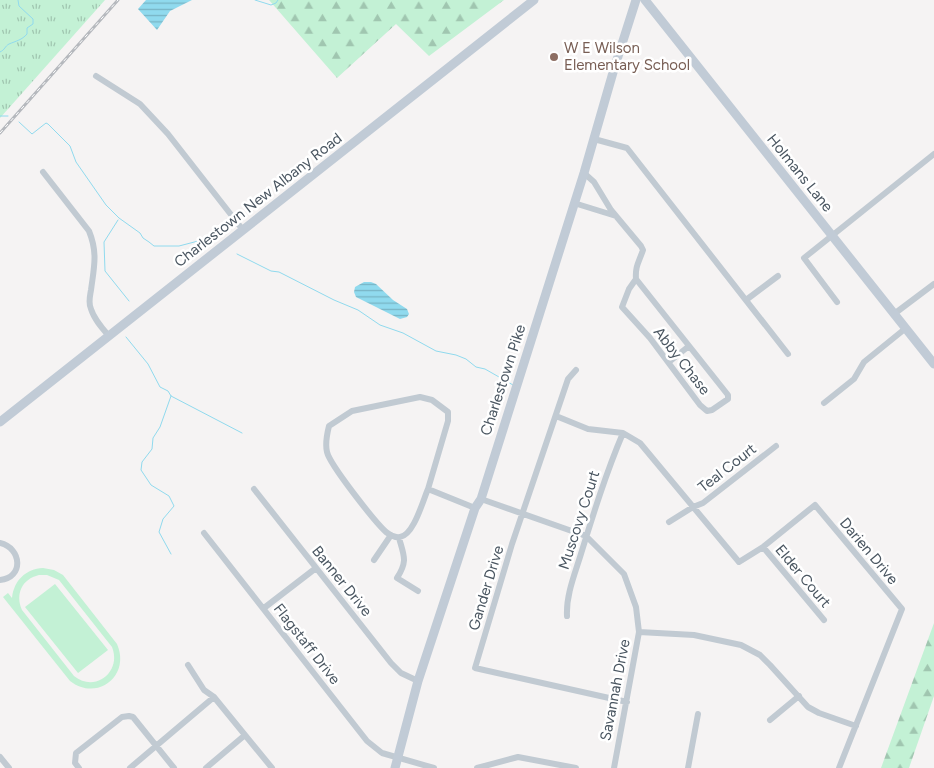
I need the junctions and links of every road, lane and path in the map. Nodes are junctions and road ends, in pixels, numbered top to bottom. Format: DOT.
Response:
graph roads {
  1 [pos="534,0"];
  2 [pos="636,0"];
  3 [pos="645,0"];
  4 [pos="96,76"];
  5 [pos="594,139"];
  6 [pos="934,154"];
  7 [pos="44,172"];
  8 [pos="584,173"];
  9 [pos="574,203"];
  10 [pos="616,216"];
  11 [pos="243,230"];
  12 [pos="832,235"];
  13 [pos="778,276"];
  14 [pos="636,279"];
  15 [pos="934,284"];
  16 [pos="746,300"];
  17 [pos="837,302"];
  18 [pos="894,314"];
  19 [pos="906,328"];
  20 [pos="109,336"];
  21 [pos="689,346"];
  22 [pos="788,354"];
  23 [pos="668,362"];
  24 [pos="934,364"];
  25 [pos="576,370"];
  26 [pos="824,403"];
  27 [pos="556,416"];
  28 [pos="0,422"];
  29 [pos="623,433"];
  30 [pos="776,446"];
  31 [pos="428,488"];
  32 [pos="254,489"];
  33 [pos="481,499"];
  34 [pos="692,507"];
  35 [pos="475,508"];
  36 [pos="523,514"];
  37 [pos="669,522"];
  38 [pos="204,533"];
  39 [pos="391,535"];
  40 [pos="586,536"];
  41 [pos="399,538"];
  42 [pos="0,543"];
  43 [pos="763,547"];
  44 [pos="374,560"];
  45 [pos="316,568"];
  46 [pos="0,580"];
  47 [pos="418,591"];
  48 [pos="264,608"];
  49 [pos="567,616"];
  50 [pos="824,620"];
  51 [pos="639,632"];
  52 [pos="188,665"];
  53 [pos="418,681"];
  54 [pos="799,696"];
  55 [pos="214,697"];
  56 [pos="627,702"];
  57 [pos="698,714"];
  58 [pos="770,720"];
  59 [pos="856,726"];
  60 [pos="245,735"];
  61 [pos="156,746"];
  62 [pos="0,757"];
  63 [pos="399,758"];
  64 [pos="9,768"];
  65 [pos="79,768"];
  66 [pos="130,768"];
  67 [pos="174,768"];
  68 [pos="206,768"];
  69 [pos="272,768"];
  70 [pos="395,768"];
  71 [pos="434,768"];
  72 [pos="477,768"];
  73 [pos="576,768"];
  74 [pos="614,768"];
  75 [pos="688,768"];
  76 [pos="839,768"];
  1 -- 11 [label="main road, Charlestown New Albany Road"];
  2 -- 5 [label="main road, Charlestown Pike"];
  3 -- 12 [label="main road, Holmans Lane"];
  4 -- 11 [label="street"];
  5 -- 8 [label="main road, Charlestown Pike"];
  5 -- 16 [label="street"];
  6 -- 12 [label="street"];
  7 -- 20 [label="street"];
  8 -- 9 [label="main road, Charlestown Pike"];
  8 -- 10 [label="street, Abby Chase"];
  9 -- 10 [label="street"];
  9 -- 33 [label="main road, Charlestown Pike"];
  10 -- 14 [label="street, Abby Chase"];
  11 -- 20 [label="main road, Charlestown New Albany Road"];
  12 -- 17 [label="street"];
  12 -- 18 [label="main road, Holmans Lane"];
  13 -- 16 [label="street"];
  14 -- 21 [label="street, Abby Chase"];
  14 -- 23 [label="street, Abby Chase"];
  15 -- 18 [label="street"];
  16 -- 22 [label="street"];
  18 -- 19 [label="main road, Holmans Lane"];
  19 -- 24 [label="main road, Holmans Lane"];
  19 -- 26 [label="street"];
  20 -- 28 [label="main road, Charlestown New Albany Road"];
  21 -- 23 [label="street"];
  21 -- 23 [label="street, Abby Chase"];
  25 -- 27 [label="street, Gander Drive"];
  27 -- 29 [label="street"];
  27 -- 36 [label="street, Gander Drive"];
  29 -- 34 [label="street"];
  29 -- 40 [label="street, Muscovy Court"];
  30 -- 34 [label="street, Teal Court"];
  31 -- 35 [label="street"];
  31 -- 39 [label="street"];
  31 -- 41 [label="street"];
  32 -- 45 [label="street, Banner Drive"];
  33 -- 35 [label="main road, Charlestown Pike"];
  33 -- 36 [label="street, Savannah Drive"];
  34 -- 37 [label="street, Teal Court"];
  34 -- 43 [label="street, Darien Drive"];
  35 -- 53 [label="main road, Charlestown Pike"];
  36 -- 40 [label="street, Savannah Drive"];
  36 -- 56 [label="street, Gander Drive"];
  38 -- 48 [label="street, Flagstaff Drive"];
  39 -- 41 [label="street"];
  39 -- 44 [label="street"];
  40 -- 49 [label="street, Muscovy Court"];
  40 -- 51 [label="street, Savannah Drive"];
  41 -- 47 [label="street"];
  42 -- 46 [label="street"];
  43 -- 50 [label="street, Elder Court"];
  43 -- 59 [label="street, Darien Drive"];
  45 -- 48 [label="street"];
  45 -- 53 [label="street, Banner Drive"];
  48 -- 63 [label="street, Flagstaff Drive"];
  51 -- 54 [label="street"];
  51 -- 56 [label="street, Savannah Drive"];
  52 -- 55 [label="street"];
  53 -- 63 [label="main road, Charlestown Pike"];
  54 -- 58 [label="street"];
  54 -- 59 [label="street"];
  55 -- 60 [label="street"];
  55 -- 61 [label="street"];
  56 -- 74 [label="street, Savannah Drive"];
  57 -- 75 [label="street"];
  59 -- 76 [label="street, Darien Drive"];
  60 -- 68 [label="street"];
  60 -- 69 [label="street"];
  61 -- 65 [label="street"];
  61 -- 66 [label="street"];
  61 -- 67 [label="street"];
  62 -- 64 [label="street"];
  63 -- 70 [label="main road, Charlestown Pike"];
  63 -- 71 [label="street, Flagstaff Drive"];
  72 -- 73 [label="street"];
}
